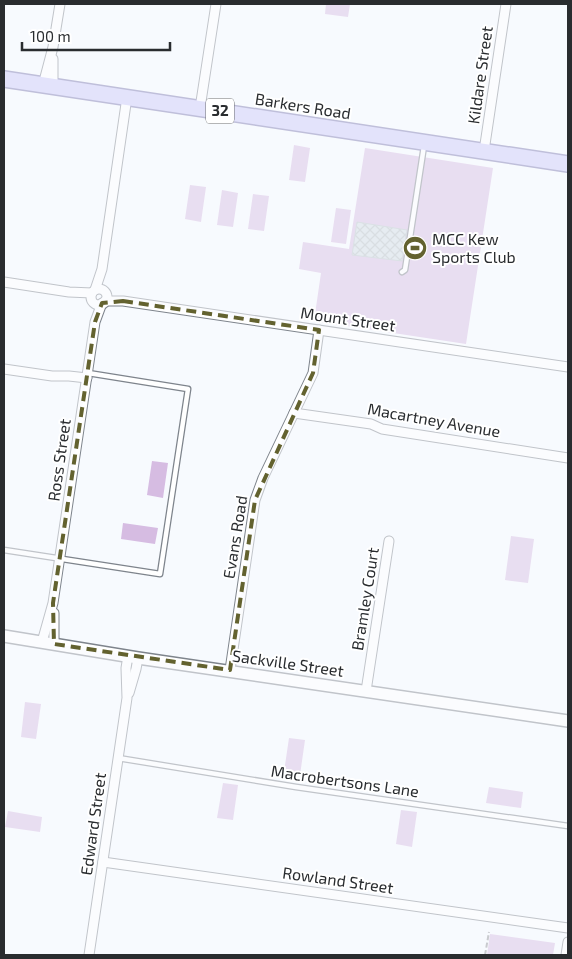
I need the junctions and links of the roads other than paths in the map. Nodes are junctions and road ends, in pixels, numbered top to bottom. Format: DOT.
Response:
graph roads {
  1 [pos="60,4"];
  2 [pos="216,4"];
  3 [pos="506,4"];
  4 [pos="4,79"];
  5 [pos="48,86"];
  6 [pos="127,97"];
  7 [pos="200,108"];
  8 [pos="424,142"];
  9 [pos="484,151"];
  10 [pos="568,164"];
  11 [pos="402,272"];
  12 [pos="4,282"];
  13 [pos="98,297"];
  14 [pos="319,330"];
  15 [pos="568,367"];
  16 [pos="4,369"];
  17 [pos="87,375"];
  18 [pos="294,413"];
  19 [pos="568,458"];
  20 [pos="390,541"];
  21 [pos="4,550"];
  22 [pos="60,559"];
  23 [pos="4,636"];
  24 [pos="48,643"];
  25 [pos="133,657"];
  26 [pos="230,670"];
  27 [pos="366,691"];
  28 [pos="568,721"];
  29 [pos="118,758"];
  30 [pos="568,826"];
  31 [pos="103,862"];
  32 [pos="568,928"];
  33 [pos="568,942"];
  34 [pos="89,955"];
  35 [pos="566,955"];
  1 -- 5 [label="street"];
  2 -- 7 [label="street"];
  3 -- 9 [label="street, Kildare Street"];
  4 -- 5 [label="main road, Barkers Road / 32"];
  5 -- 6 [label="main road, Barkers Road / 32"];
  6 -- 7 [label="main road, Barkers Road / 32"];
  6 -- 13 [label="street, Ross Street"];
  7 -- 8 [label="main road, Barkers Road / 32"];
  8 -- 9 [label="main road, Barkers Road / 32"];
  8 -- 11 [label="lane"];
  9 -- 10 [label="main road, Barkers Road / 32"];
  12 -- 13 [label="street, Mount Street"];
  13 -- 14 [label="street, Mount Street"];
  13 -- 17 [label="street, Ross Street"];
  14 -- 15 [label="street, Mount Street"];
  14 -- 18 [label="street, Evans Road"];
  16 -- 17 [label="street"];
  17 -- 22 [label="street, Ross Street"];
  17 -- 22 [label="lane"];
  18 -- 19 [label="street, Macartney Avenue"];
  18 -- 26 [label="street, Evans Road"];
  20 -- 27 [label="street, Bramley Court"];
  21 -- 22 [label="lane"];
  22 -- 24 [label="street, Ross Street"];
  23 -- 24 [label="street, Sackville Street"];
  24 -- 25 [label="street, Sackville Street"];
  25 -- 26 [label="street, Sackville Street"];
  25 -- 29 [label="street, Edward Street"];
  26 -- 27 [label="street, Sackville Street"];
  27 -- 28 [label="street, Sackville Street"];
  29 -- 30 [label="lane, Macrobertsons Lane"];
  29 -- 31 [label="street, Edward Street"];
  31 -- 32 [label="street, Rowland Street"];
  31 -- 34 [label="street, Edward Street"];
  33 -- 35 [label="street"];
}
